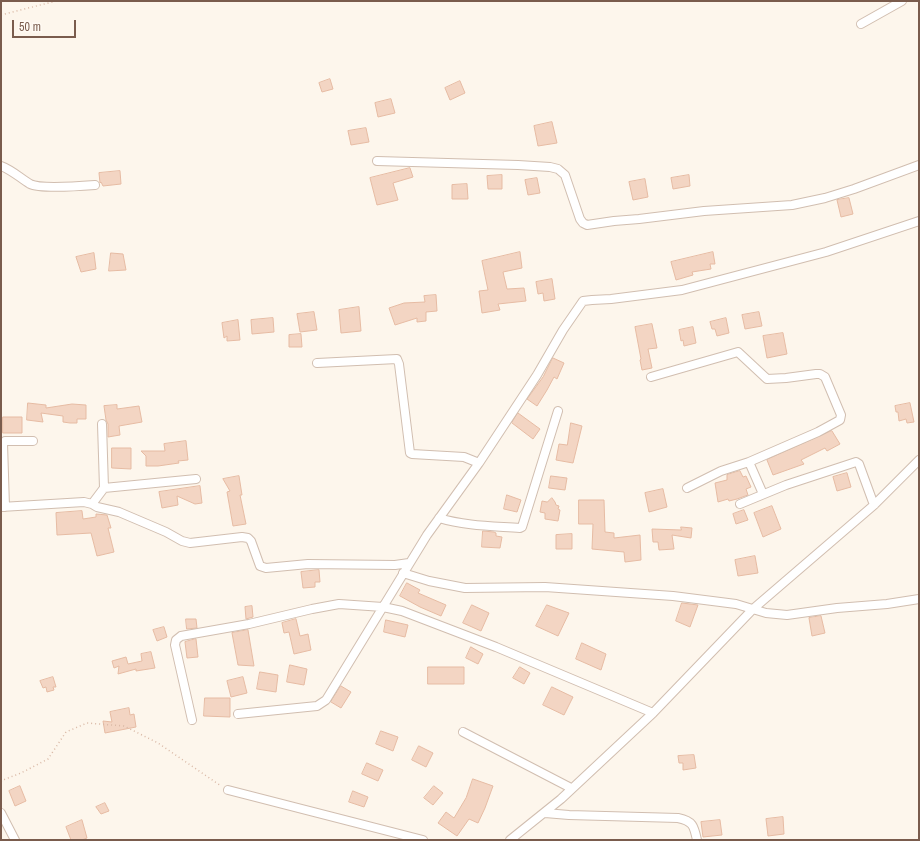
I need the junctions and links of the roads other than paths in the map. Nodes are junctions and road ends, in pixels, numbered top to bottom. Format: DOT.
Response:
graph roads {
  1 [pos="902,1"];
  2 [pos="861,24"];
  3 [pos="377,161"];
  4 [pos="919,165"];
  5 [pos="1,166"];
  6 [pos="95,185"];
  7 [pos="919,221"];
  8 [pos="318,363"];
  9 [pos="651,377"];
  10 [pos="558,411"];
  11 [pos="102,424"];
  12 [pos="32,441"];
  13 [pos="919,460"];
  14 [pos="749,462"];
  15 [pos="479,463"];
  16 [pos="196,480"];
  17 [pos="104,488"];
  18 [pos="687,488"];
  19 [pos="763,494"];
  20 [pos="92,504"];
  21 [pos="740,504"];
  22 [pos="874,505"];
  23 [pos="3,507"];
  24 [pos="439,518"];
  25 [pos="410,563"];
  26 [pos="403,574"];
  27 [pos="919,599"];
  28 [pos="383,607"];
  29 [pos="753,609"];
  30 [pos="653,713"];
  31 [pos="238,714"];
  32 [pos="192,720"];
  33 [pos="463,732"];
  34 [pos="571,788"];
  35 [pos="228,790"];
  36 [pos="1,813"];
  37 [pos="544,813"];
  38 [pos="15,840"];
  39 [pos="423,840"];
  40 [pos="510,840"];
  41 [pos="697,840"];
  1 -- 2 [label="street"];
  3 -- 4 [label="street"];
  5 -- 6 [label="street"];
  7 -- 15 [label="street"];
  8 -- 15 [label="street"];
  9 -- 14 [label="street"];
  10 -- 24 [label="street"];
  11 -- 17 [label="street"];
  12 -- 23 [label="street"];
  13 -- 22 [label="street"];
  14 -- 18 [label="street"];
  14 -- 19 [label="street"];
  15 -- 24 [label="street"];
  16 -- 17 [label="street"];
  17 -- 20 [label="street"];
  19 -- 21 [label="street"];
  19 -- 22 [label="street"];
  20 -- 23 [label="street"];
  20 -- 25 [label="street"];
  22 -- 29 [label="street"];
  24 -- 25 [label="street"];
  25 -- 26 [label="street"];
  26 -- 28 [label="street"];
  26 -- 29 [label="street"];
  27 -- 29 [label="street"];
  28 -- 30 [label="street"];
  28 -- 31 [label="street"];
  28 -- 32 [label="street"];
  29 -- 30 [label="street"];
  30 -- 34 [label="street"];
  33 -- 34 [label="street"];
  34 -- 37 [label="street"];
  35 -- 39 [label="street"];
  36 -- 38 [label="street"];
  37 -- 40 [label="street"];
  37 -- 41 [label="street"];
}
